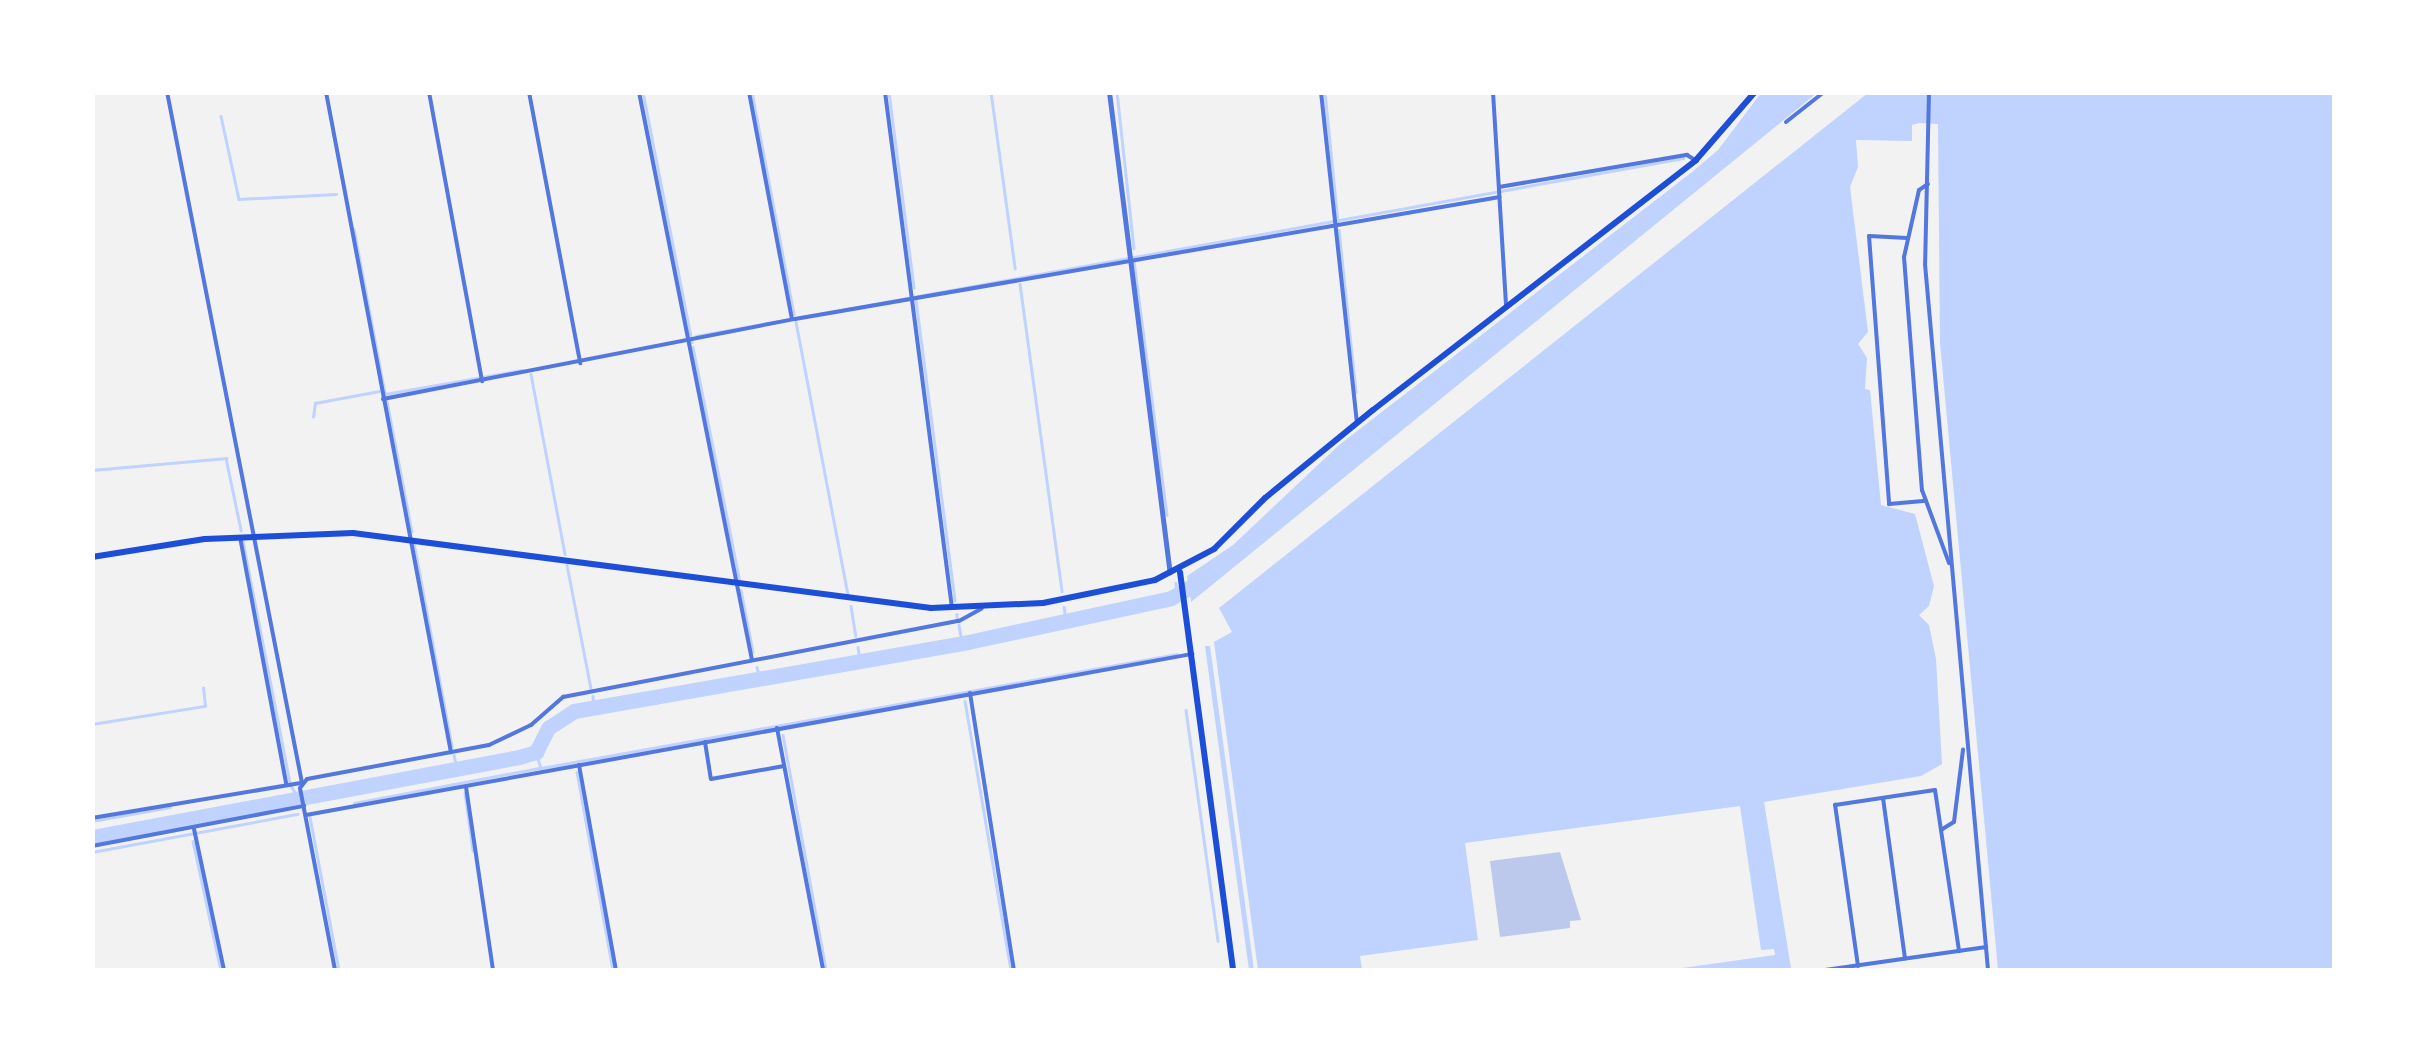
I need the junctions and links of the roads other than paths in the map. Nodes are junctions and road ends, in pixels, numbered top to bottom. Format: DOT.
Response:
graph roads {
  1 [pos="167,92"];
  2 [pos="326,92"];
  3 [pos="428,92"];
  4 [pos="529,92"];
  5 [pos="639,92"];
  6 [pos="749,92"];
  7 [pos="885,92"];
  8 [pos="1108,92"];
  9 [pos="1321,92"];
  10 [pos="1494,92"];
  11 [pos="1755,92"];
  12 [pos="1824,92"];
  13 [pos="1929,92"];
  14 [pos="1786,122"];
  15 [pos="1696,160"];
  16 [pos="1928,184"];
  17 [pos="1499,191"];
  18 [pos="1335,221"];
  19 [pos="1907,238"];
  20 [pos="1128,257"];
  21 [pos="912,295"];
  22 [pos="1506,309"];
  23 [pos="793,317"];
  24 [pos="688,342"];
  25 [pos="579,361"];
  26 [pos="481,378"];
  27 [pos="386,398"];
  28 [pos="1358,423"];
  29 [pos="1926,501"];
  30 [pos="240,536"];
  31 [pos="253,536"];
  32 [pos="410,537"];
  33 [pos="92,557"];
  34 [pos="1950,564"];
  35 [pos="1171,575"];
  36 [pos="1180,576"];
  37 [pos="737,584"];
  38 [pos="952,608"];
  39 [pos="982,608"];
  40 [pos="1192,654"];
  41 [pos="752,660"];
  42 [pos="970,693"];
  43 [pos="777,728"];
  44 [pos="704,742"];
  45 [pos="1964,746"];
  46 [pos="451,752"];
  47 [pos="579,764"];
  48 [pos="784,766"];
  49 [pos="288,782"];
  50 [pos="301,785"];
  51 [pos="466,786"];
  52 [pos="1883,798"];
  53 [pos="304,804"];
  54 [pos="306,816"];
  55 [pos="92,818"];
  56 [pos="1941,830"];
  57 [pos="194,831"];
  58 [pos="92,846"];
  59 [pos="1986,947"];
  60 [pos="1958,951"];
  61 [pos="1905,959"];
  62 [pos="1858,966"];
  63 [pos="224,970"];
  64 [pos="335,970"];
  65 [pos="494,970"];
  66 [pos="616,970"];
  67 [pos="823,970"];
  68 [pos="1014,970"];
  69 [pos="1233,970"];
  70 [pos="1825,970"];
  71 [pos="1988,970"];
  1 -- 31 [label="street"];
  2 -- 27 [label="street"];
  3 -- 26 [label="street"];
  4 -- 25 [label="street"];
  5 -- 24 [label="street"];
  6 -- 23 [label="street"];
  7 -- 21 [label="street"];
  8 -- 20 [label="street"];
  9 -- 18 [label="street"];
  10 -- 17 [label="street"];
  11 -- 15 [label="main road"];
  12 -- 14 [label="street"];
  13 -- 16 [label="street"];
  15 -- 17 [label="street"];
  15 -- 22 [label="main road"];
  16 -- 19 [label="street"];
  16 -- 34 [label="street"];
  17 -- 18 [label="street"];
  17 -- 22 [label="street"];
  18 -- 20 [label="street"];
  18 -- 28 [label="street"];
  19 -- 29 [label="street"];
  19 -- 29 [label="street"];
  20 -- 21 [label="street"];
  20 -- 35 [label="street"];
  21 -- 23 [label="street"];
  21 -- 38 [label="street"];
  22 -- 28 [label="main road"];
  23 -- 24 [label="street"];
  24 -- 25 [label="street"];
  24 -- 37 [label="street"];
  25 -- 26 [label="street"];
  26 -- 27 [label="street"];
  27 -- 32 [label="street"];
  28 -- 36 [label="main road"];
  29 -- 34 [label="street"];
  30 -- 31 [label="main road"];
  30 -- 33 [label="main road"];
  30 -- 49 [label="street"];
  31 -- 32 [label="main road"];
  31 -- 50 [label="street"];
  32 -- 37 [label="main road"];
  32 -- 46 [label="street"];
  34 -- 45 [label="street"];
  35 -- 36 [label="main road"];
  35 -- 39 [label="main road"];
  36 -- 40 [label="main road"];
  37 -- 38 [label="main road"];
  37 -- 41 [label="street"];
  38 -- 39 [label="main road"];
  39 -- 41 [label="street"];
  40 -- 42 [label="street"];
  40 -- 69 [label="main road"];
  41 -- 46 [label="street"];
  42 -- 43 [label="street"];
  42 -- 68 [label="street"];
  43 -- 44 [label="street"];
  43 -- 48 [label="street"];
  44 -- 47 [label="street"];
  44 -- 48 [label="street"];
  45 -- 56 [label="street"];
  45 -- 59 [label="street"];
  46 -- 50 [label="street"];
  47 -- 51 [label="street"];
  47 -- 66 [label="street"];
  48 -- 67 [label="street"];
  49 -- 50 [label="street"];
  49 -- 55 [label="street"];
  50 -- 53 [label="street"];
  51 -- 54 [label="street"];
  51 -- 65 [label="street"];
  52 -- 56 [label="street"];
  52 -- 61 [label="street"];
  52 -- 62 [label="street"];
  53 -- 54 [label="street"];
  53 -- 57 [label="street"];
  54 -- 64 [label="street"];
  56 -- 60 [label="street"];
  57 -- 58 [label="street"];
  57 -- 63 [label="street"];
  59 -- 60 [label="street"];
  59 -- 71 [label="street"];
  60 -- 61 [label="street"];
  61 -- 62 [label="street"];
  62 -- 70 [label="street"];
}
